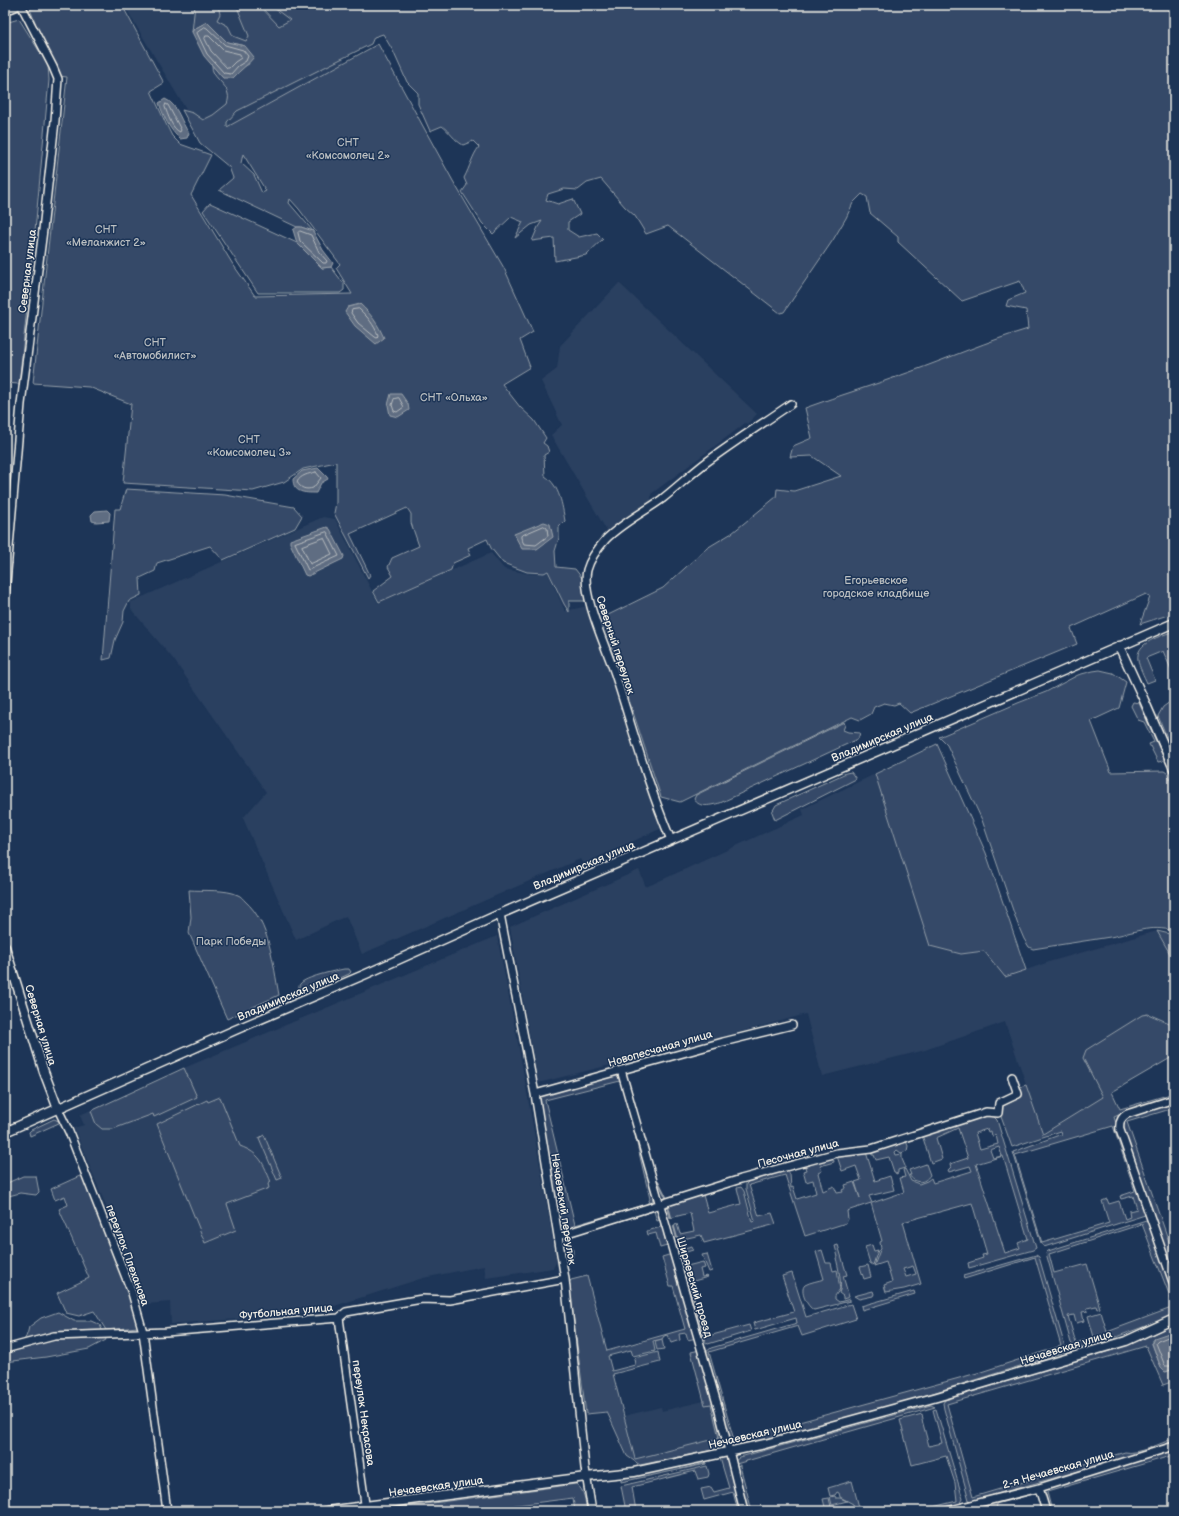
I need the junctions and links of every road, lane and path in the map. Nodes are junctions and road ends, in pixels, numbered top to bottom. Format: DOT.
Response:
graph roads {
  1 [pos="20,5"];
  2 [pos="7,9"];
  3 [pos="791,404"];
  4 [pos="5,595"];
  5 [pos="1174,623"];
  6 [pos="1119,646"];
  7 [pos="1174,769"];
  8 [pos="671,840"];
  9 [pos="500,914"];
  10 [pos="5,947"];
  11 [pos="13,971"];
  12 [pos="5,976"];
  13 [pos="792,1025"];
  14 [pos="621,1070"];
  15 [pos="1012,1077"];
  16 [pos="535,1094"];
  17 [pos="1174,1099"];
  18 [pos="58,1109"];
  19 [pos="5,1132"];
  20 [pos="660,1205"];
  21 [pos="558,1236"];
  22 [pos="565,1279"];
  23 [pos="1174,1285"];
  24 [pos="339,1318"];
  25 [pos="1174,1319"];
  26 [pos="143,1332"];
  27 [pos="5,1349"];
  28 [pos="1174,1446"];
  29 [pos="729,1452"];
  30 [pos="586,1476"];
  31 [pos="1039,1488"];
  32 [pos="366,1509"];
  33 [pos="167,1511"];
  34 [pos="327,1511"];
  35 [pos="592,1511"];
  36 [pos="744,1511"];
  37 [pos="947,1511"];
  38 [pos="1046,1511"];
  1 -- 2 [label="street"];
  1 -- 4 [label="street, Северная улица"];
  3 -- 8 [label="street, Северный переулок"];
  5 -- 6 [label="street, Владимирская улица"];
  6 -- 7 [label="street"];
  6 -- 8 [label="street, Владимирская улица"];
  8 -- 9 [label="street, Владимирская улица"];
  9 -- 16 [label="street, Нечаевский переулок"];
  9 -- 18 [label="street, Владимирская улица"];
  10 -- 11 [label="street, Северная улица"];
  11 -- 12 [label="street"];
  11 -- 18 [label="street, Северная улица"];
  13 -- 14 [label="street, Новопесчаная улица"];
  14 -- 16 [label="street, Новопесчаная улица"];
  14 -- 20 [label="street, Ширяевский проезд"];
  15 -- 20 [label="street, Песочная улица"];
  16 -- 21 [label="street, Нечаевский переулок"];
  17 -- 23 [label="street"];
  18 -- 19 [label="street, Владимирская улица"];
  18 -- 26 [label="street, переулок Плеханова"];
  20 -- 21 [label="street, Песочная улица"];
  20 -- 29 [label="street, Ширяевский проезд"];
  21 -- 22 [label="street, Нечаевский переулок"];
  22 -- 24 [label="street, Футбольная улица"];
  22 -- 30 [label="street, Нечаевский переулок"];
  24 -- 26 [label="street, Футбольная улица"];
  24 -- 32 [label="street, переулок Некрасова"];
  25 -- 29 [label="street, Нечаевская улица"];
  26 -- 27 [label="street, Футбольная улица"];
  26 -- 33 [label="street, переулок Плеханова"];
  28 -- 31 [label="street, 2-я Нечаевская улица"];
  29 -- 30 [label="street, Нечаевская улица"];
  29 -- 36 [label="street, Ширяевский проезд"];
  30 -- 32 [label="street, Нечаевская улица"];
  30 -- 35 [label="street, Нечаевский переулок"];
  31 -- 37 [label="street, 2-я Нечаевская улица"];
  31 -- 38 [label="street"];
  32 -- 34 [label="street, Нечаевская улица"];
}
